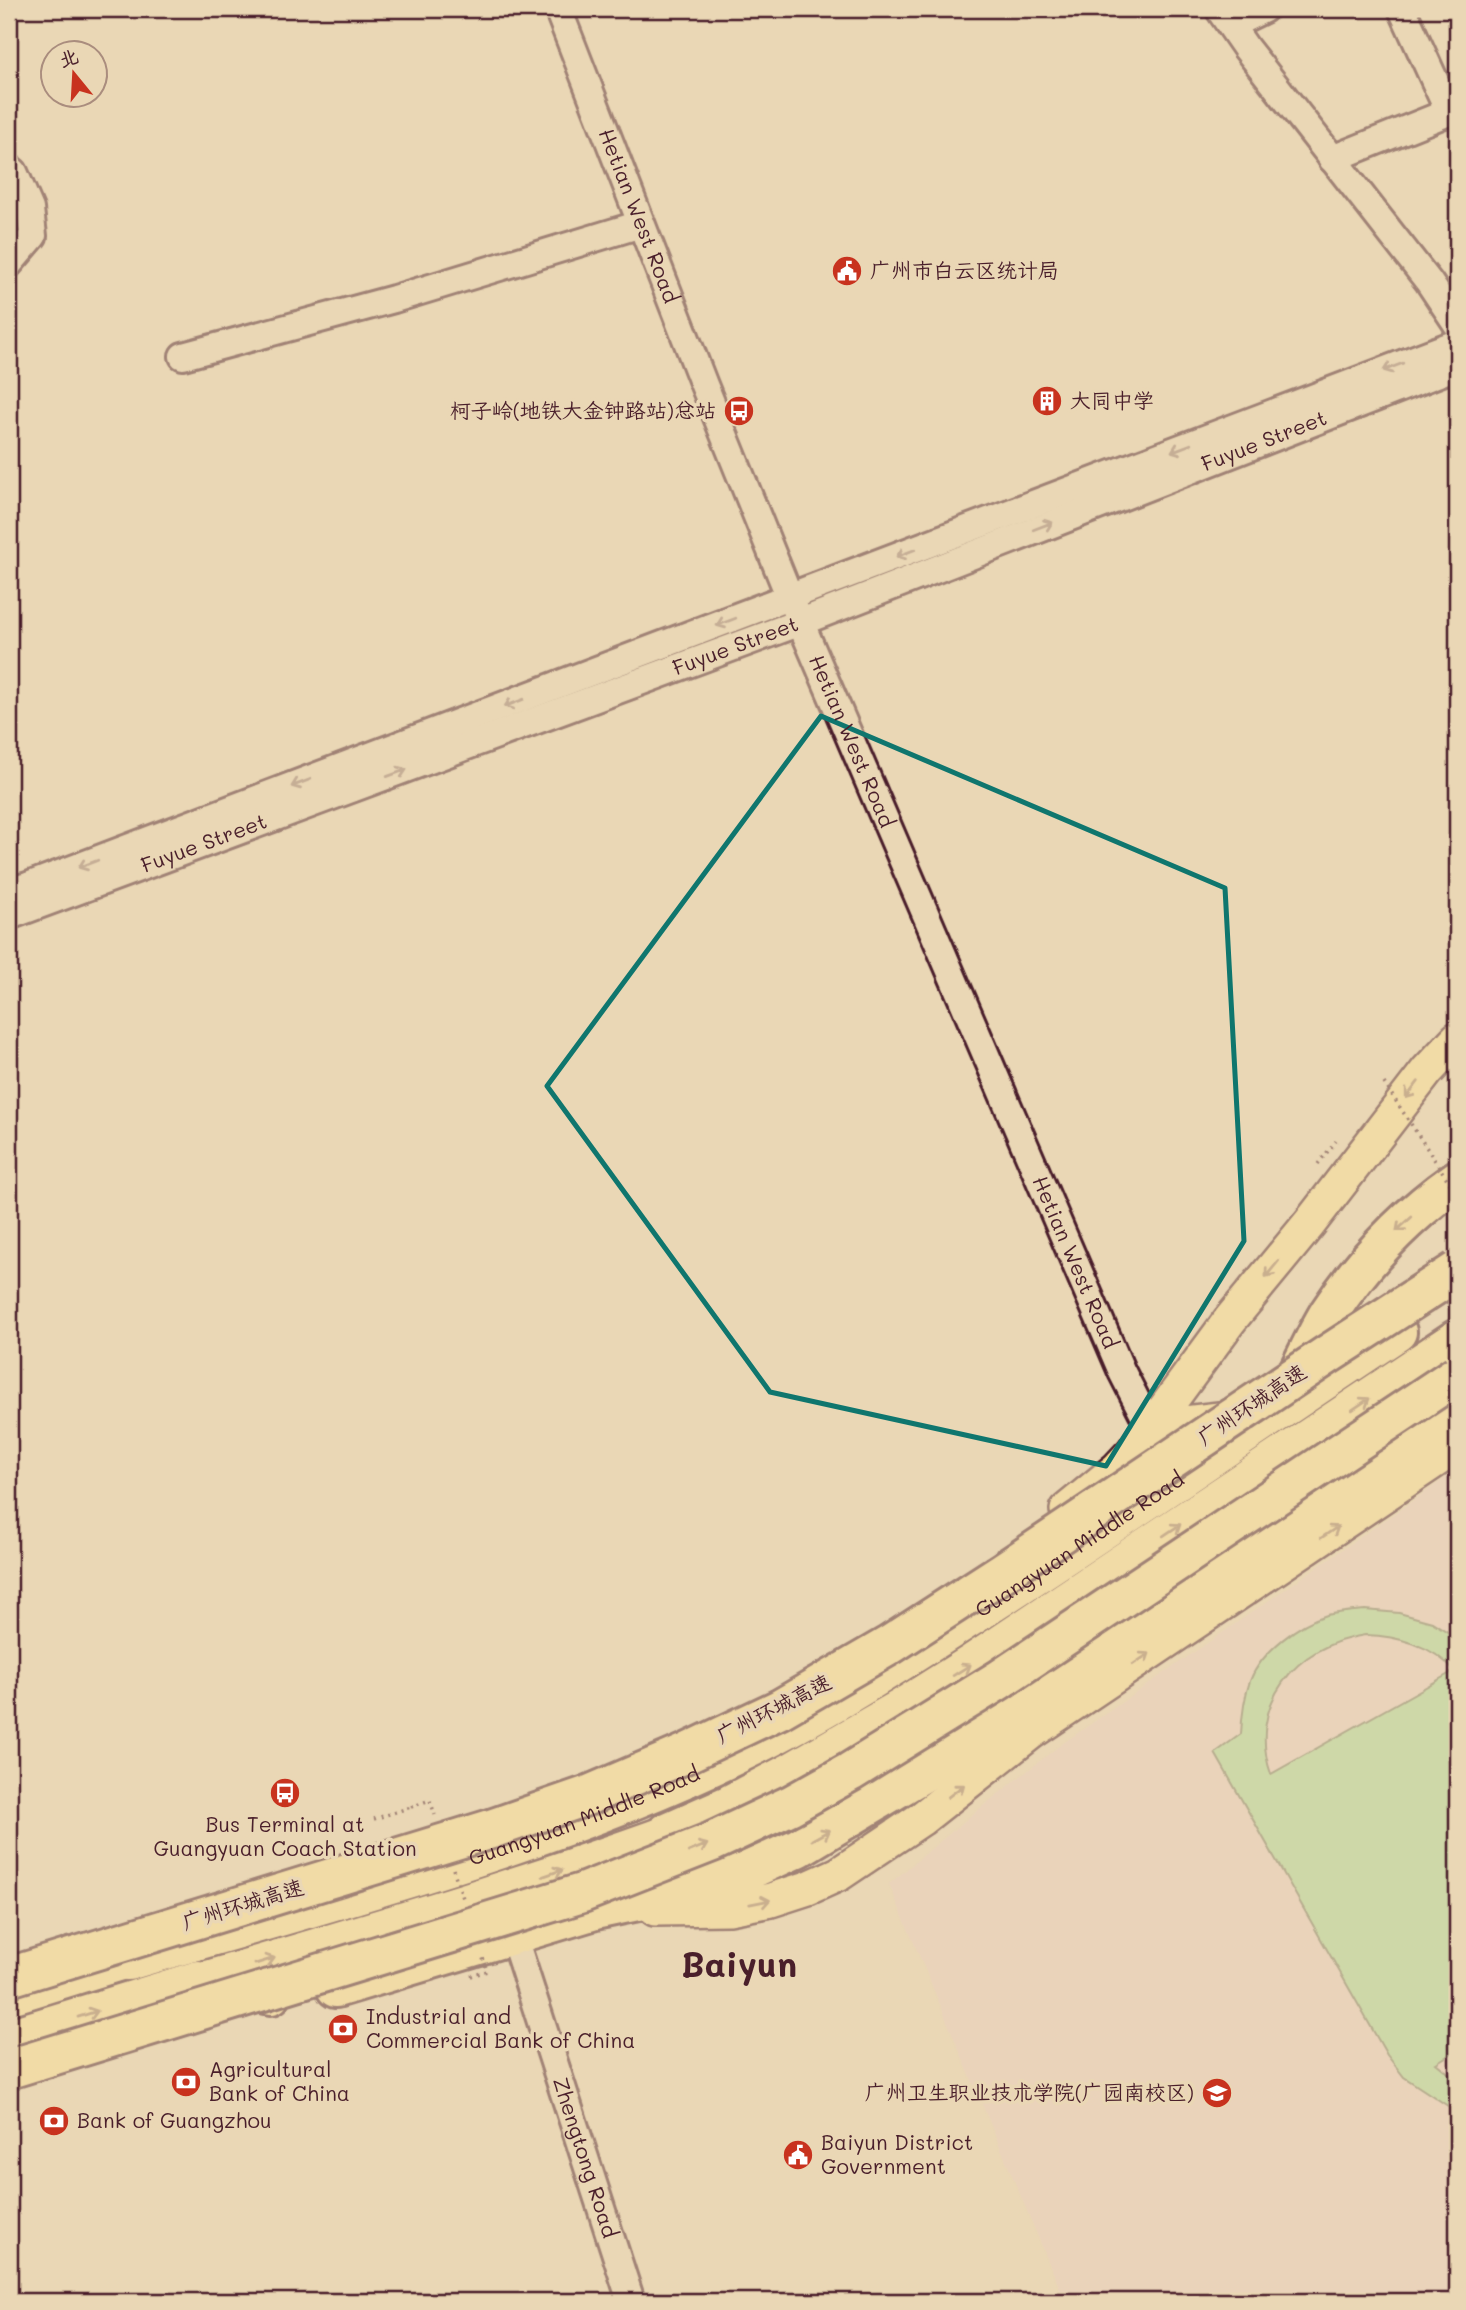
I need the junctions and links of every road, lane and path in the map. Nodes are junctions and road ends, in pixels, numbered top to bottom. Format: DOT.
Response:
graph roads {
  1 [pos="558,9"];
  2 [pos="1264,9"];
  3 [pos="1402,9"];
  4 [pos="1225,17"];
  5 [pos="1332,159"];
  6 [pos="9,168"];
  7 [pos="641,224"];
  8 [pos="9,264"];
  9 [pos="1457,324"];
  10 [pos="1457,343"];
  11 [pos="183,356"];
  12 [pos="1457,366"];
  13 [pos="975,540"];
  14 [pos="796,610"];
  15 [pos="9,891"];
  16 [pos="9,916"];
  17 [pos="1457,1039"];
  18 [pos="1384,1083"];
  19 [pos="1457,1181"];
  20 [pos="1457,1194"];
  21 [pos="1457,1271"];
  22 [pos="1457,1292"];
  23 [pos="1454,1357"];
  24 [pos="1457,1392"];
  25 [pos="1277,1412"];
  26 [pos="1457,1416"];
  27 [pos="1150,1427"];
  28 [pos="1457,1446"];
  29 [pos="1213,1557"];
  30 [pos="1047,1568"];
  31 [pos="976,1571"];
  32 [pos="1102,1577"];
  33 [pos="862,1731"];
  34 [pos="649,1752"];
  35 [pos="374,1819"];
  36 [pos="584,1820"];
  37 [pos="439,1826"];
  38 [pos="667,1832"];
  39 [pos="452,1866"];
  40 [pos="472,1901"];
  41 [pos="595,1910"];
  42 [pos="495,1940"];
  43 [pos="128,1961"];
  44 [pos="14,1963"];
  45 [pos="471,1976"];
  46 [pos="200,1980"];
  47 [pos="9,1997"];
  48 [pos="296,2000"];
  49 [pos="13,2040"];
  50 [pos="9,2069"];
  51 [pos="9,2087"];
  52 [pos="631,2301"];
  1 -- 7 [label="street, Hetian West Road"];
  2 -- 4 [label="street"];
  3 -- 5 [label="street"];
  4 -- 5 [label="street"];
  5 -- 9 [label="street"];
  6 -- 8 [label="street"];
  7 -- 11 [label="street"];
  7 -- 14 [label="street, Hetian West Road"];
  10 -- 13 [label="street, Fuyue Street, one-way"];
  13 -- 12 [label="street, Fuyue Street, one-way"];
  13 -- 14 [label="street, Fuyue Street"];
  14 -- 15 [label="street, Fuyue Street, one-way"];
  16 -- 14 [label="street, Fuyue Street, one-way"];
  14 -- 27 [label="street, Hetian West Road"];
  17 -- 27 [label="main road, one-way"];
  18 -- 20 [label="path, bridge"];
  19 -- 25 [label="highway, one-way"];
  21 -- 44 [label="highway, 广州环城高速, bridge"];
  22 -- 25 [label="highway, Guangyuan Middle Road"];
  32 -- 23 [label="highway, Guangyuan Middle Road, one-way"];
  50 -- 23 [label="highway, one-way, bridge"];
  24 -- 29 [label="main road"];
  25 -- 27 [label="main road"];
  25 -- 30 [label="highway, Guangyuan Middle Road"];
  41 -- 26 [label="highway, one-way"];
  27 -- 31 [label="main road"];
  41 -- 28 [label="main road, one-way"];
  29 -- 32 [label="main road"];
  29 -- 33 [label="main road"];
  30 -- 31 [label="main road"];
  30 -- 36 [label="highway, Guangyuan Middle Road"];
  31 -- 34 [label="main road"];
  33 -- 32 [label="highway, Guangyuan Middle Road, one-way"];
  33 -- 38 [label="highway, Guangyuan Middle Road"];
  34 -- 36 [label="main road"];
  34 -- 44 [label="main road"];
  35 -- 37 [label="path, bridge"];
  36 -- 43 [label="highway, Guangyuan Middle Road"];
  40 -- 38 [label="main road, Guangyuan Middle Road, one-way"];
  38 -- 41 [label="highway"];
  39 -- 40 [label="path, bridge"];
  40 -- 41 [label="main road"];
  46 -- 40 [label="main road, Guangyuan Middle Road, one-way"];
  41 -- 42 [label="highway"];
  42 -- 45 [label="path, bridge"];
  42 -- 48 [label="highway"];
  42 -- 52 [label="street, Zhengtong Road"];
  43 -- 44 [label="highway"];
  43 -- 47 [label="main road, Guangyuan Middle Road"];
  46 -- 48 [label="highway"];
  49 -- 46 [label="highway, Guangyuan Middle Road, one-way"];
  48 -- 51 [label="main road"];
}
